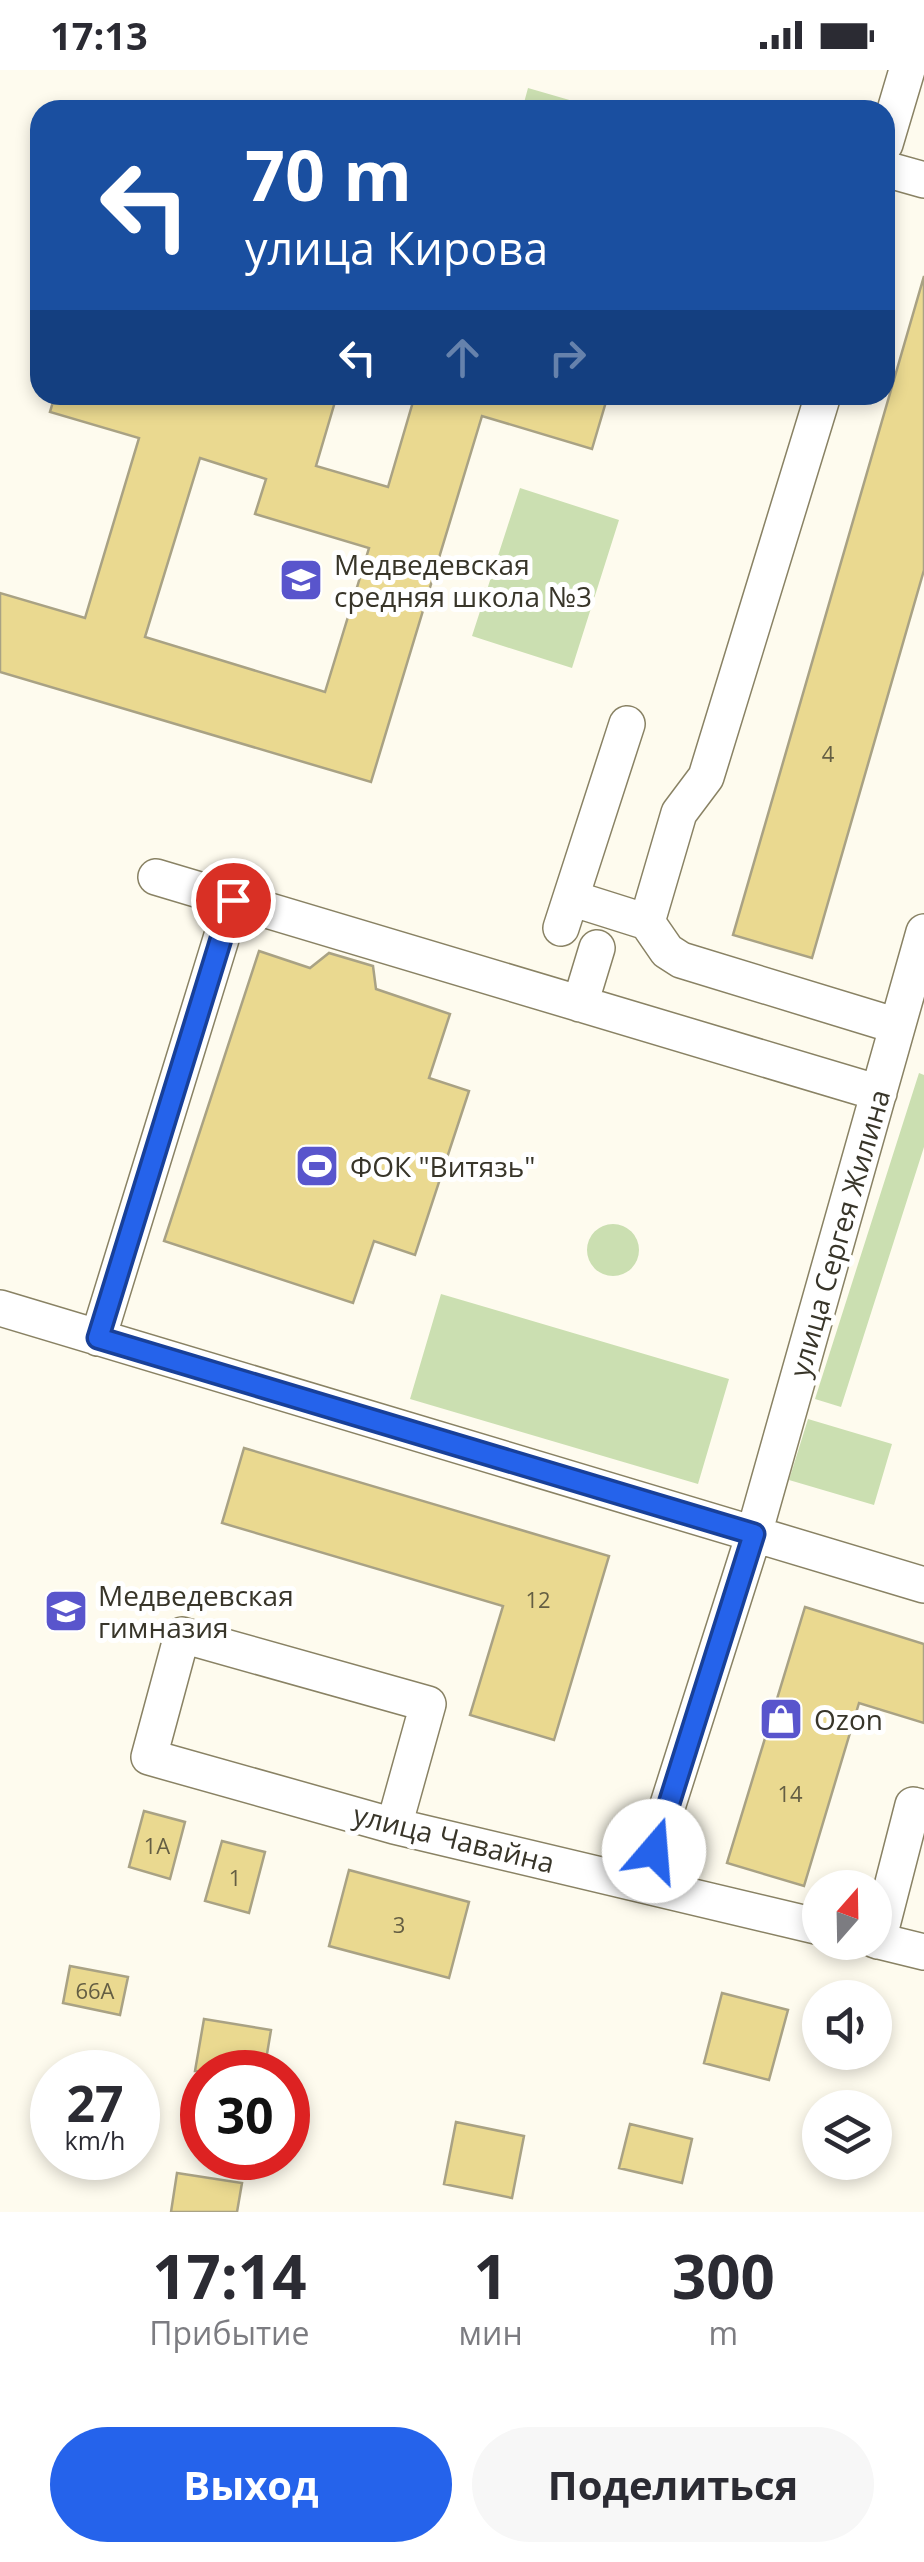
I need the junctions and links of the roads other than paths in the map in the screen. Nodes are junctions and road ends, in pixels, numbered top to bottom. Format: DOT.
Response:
graph roads {
  1 [pos="907,70"];
  2 [pos="895,110"];
  3 [pos="895,172"];
  4 [pos="924,180"];
  5 [pos="820,405"];
  6 [pos="628,724"];
  7 [pos="156,878"];
  8 [pos="233,900"];
  9 [pos="647,922"];
  10 [pos="924,932"];
  11 [pos="597,948"];
  12 [pos="580,1004"];
  13 [pos="897,1026"];
  14 [pos="879,1093"];
  15 [pos="0,1308"];
  16 [pos="98,1338"];
  17 [pos="754,1534"];
  18 [pos="924,1585"];
  19 [pos="924,1808"];
  20 [pos="394,1826"];
  21 [pos="892,1882"];
  22 [pos="643,1883"];
  23 [pos="802,1923"];
  24 [pos="892,1945"];
  25 [pos="924,1952"];
  1 -- 2 [label="street"];
  3 -- 4 [label="street"];
  5 -- 9 [label="street"];
  6 -- 9 [label="street"];
  7 -- 8 [label="street"];
  8 -- 12 [label="street"];
  8 -- 16 [label="street"];
  9 -- 13 [label="street"];
  10 -- 13 [label="street, улица Сергея Жилина"];
  11 -- 12 [label="street"];
  12 -- 14 [label="street"];
  13 -- 14 [label="street, улица Сергея Жилина"];
  14 -- 17 [label="street, улица Сергея Жилина"];
  15 -- 16 [label="street"];
  16 -- 17 [label="street"];
  17 -- 18 [label="street"];
  17 -- 22 [label="street, улица Сергея Жилина"];
  19 -- 21 [label="street"];
  20 -- 20 [label="street, улица Чавайна"];
  20 -- 22 [label="street, улица Чавайна"];
  22 -- 23 [label="street, улица Чавайна"];
  24 -- 25 [label="street"];
}
